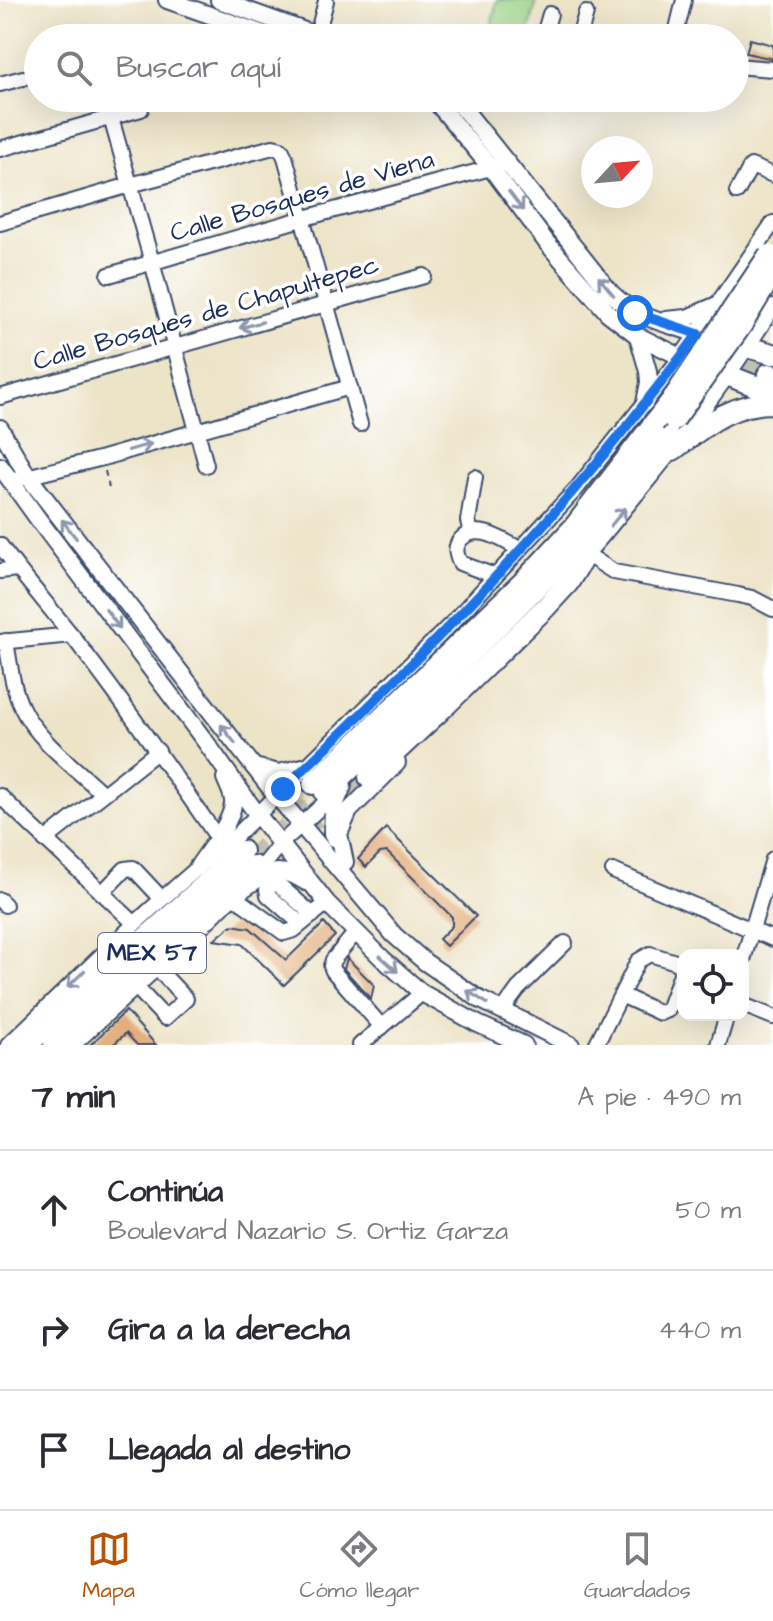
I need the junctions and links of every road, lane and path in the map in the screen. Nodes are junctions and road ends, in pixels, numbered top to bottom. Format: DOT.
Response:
graph roads {
  1 [pos="167,0"];
  2 [pos="682,0"];
  3 [pos="326,1"];
  4 [pos="224,2"];
  5 [pos="586,13"];
  6 [pos="550,14"];
  7 [pos="225,20"];
  8 [pos="236,24"];
  9 [pos="285,24"];
  10 [pos="323,24"];
  11 [pos="547,24"];
  12 [pos="583,24"];
  13 [pos="678,24"];
  14 [pos="749,67"];
  15 [pos="773,69"];
  16 [pos="23,78"];
  17 [pos="0,84"];
  18 [pos="131,112"];
  19 [pos="445,112"];
  20 [pos="466,112"];
  21 [pos="111,118"];
  22 [pos="0,149"];
  23 [pos="508,163"];
  24 [pos="491,168"];
  25 [pos="773,175"];
  26 [pos="130,185"];
  27 [pos="737,192"];
  28 [pos="301,219"];
  29 [pos="0,223"];
  30 [pos="773,223"];
  31 [pos="773,248"];
  32 [pos="152,262"];
  33 [pos="773,273"];
  34 [pos="109,275"];
  35 [pos="424,276"];
  36 [pos="732,282"];
  37 [pos="326,305"];
  38 [pos="717,305"];
  39 [pos="773,307"];
  40 [pos="655,319"];
  41 [pos="698,334"];
  42 [pos="638,336"];
  43 [pos="175,346"];
  44 [pos="748,347"];
  45 [pos="681,357"];
  46 [pos="728,376"];
  47 [pos="771,378"];
  48 [pos="350,387"];
  49 [pos="0,397"];
  50 [pos="655,399"];
  51 [pos="695,420"];
  52 [pos="360,424"];
  53 [pos="661,426"];
  54 [pos="0,428"];
  55 [pos="196,431"];
  56 [pos="673,450"];
  57 [pos="103,458"];
  58 [pos="206,465"];
  59 [pos="0,466"];
  60 [pos="27,475"];
  61 [pos="475,477"];
  62 [pos="11,482"];
  63 [pos="109,488"];
  64 [pos="471,532"];
  65 [pos="0,545"];
  66 [pos="520,549"];
  67 [pos="577,558"];
  68 [pos="17,569"];
  69 [pos="0,571"];
  70 [pos="495,576"];
  71 [pos="564,588"];
  72 [pos="773,609"];
  73 [pos="72,635"];
  74 [pos="3,642"];
  75 [pos="492,646"];
  76 [pos="418,683"];
  77 [pos="205,741"];
  78 [pos="158,751"];
  79 [pos="254,767"];
  80 [pos="369,777"];
  81 [pos="320,783"];
  82 [pos="103,794"];
  83 [pos="277,795"];
  84 [pos="0,796"];
  85 [pos="257,814"];
  86 [pos="302,825"];
  87 [pos="45,840"];
  88 [pos="280,844"];
  89 [pos="242,854"];
  90 [pos="773,859"];
  91 [pos="345,862"];
  92 [pos="197,868"];
  93 [pos="613,871"];
  94 [pos="314,887"];
  95 [pos="232,891"];
  96 [pos="102,893"];
  97 [pos="162,899"];
  98 [pos="327,903"];
  99 [pos="368,905"];
  100 [pos="134,923"];
  101 [pos="751,930"];
  102 [pos="356,932"];
  103 [pos="773,939"];
  104 [pos="565,943"];
  105 [pos="746,949"];
  106 [pos="157,968"];
  107 [pos="136,987"];
  108 [pos="422,993"];
  109 [pos="621,995"];
  110 [pos="749,1007"];
  111 [pos="502,1011"];
  112 [pos="773,1017"];
  113 [pos="725,1021"];
  114 [pos="382,1027"];
  115 [pos="8,1045"];
  116 [pos="27,1045"];
  117 [pos="54,1045"];
  118 [pos="73,1045"];
  119 [pos="360,1045"];
  120 [pos="524,1045"];
  121 [pos="571,1045"];
  122 [pos="596,1045"];
  123 [pos="718,1045"];
  1 -- 7 [label="main road"];
  2 -- 13 [label="street"];
  3 -- 10 [label="street"];
  4 -- 7 [label="main road"];
  4 -- 9 [label="main road"];
  5 -- 12 [label="street"];
  6 -- 11 [label="street"];
  7 -- 8 [label="main road"];
  14 -- 15 [label="street"];
  16 -- 17 [label="street"];
  18 -- 21 [label="street"];
  19 -- 24 [label="main road"];
  20 -- 23 [label="main road"];
  21 -- 22 [label="street"];
  21 -- 26 [label="street"];
  23 -- 24 [label="street, Calle Bosques de Viena"];
  40 -- 23 [label="main road, one-way"];
  24 -- 28 [label="street, Calle Bosques de Viena"];
  24 -- 42 [label="main road, one-way"];
  25 -- 27 [label="street"];
  26 -- 28 [label="street"];
  26 -- 29 [label="street"];
  26 -- 32 [label="street"];
  28 -- 32 [label="street, Calle Bosques de Viena"];
  28 -- 37 [label="street"];
  30 -- 36 [label="street"];
  31 -- 53 [label="highway, bridge"];
  32 -- 34 [label="street, Calle Bosques de Viena"];
  32 -- 43 [label="street"];
  33 -- 53 [label="highway, bridge"];
  35 -- 37 [label="street, Calle Bosques de Chapultepec"];
  36 -- 38 [label="street"];
  36 -- 39 [label="street"];
  37 -- 43 [label="street, Calle Bosques de Chapultepec, one-way"];
  37 -- 48 [label="street"];
  38 -- 40 [label="main road"];
  38 -- 41 [label="street"];
  39 -- 44 [label="street"];
  40 -- 41 [label="main road"];
  41 -- 44 [label="highway"];
  41 -- 45 [label="street"];
  42 -- 45 [label="main road"];
  42 -- 50 [label="main road"];
  43 -- 49 [label="street, Calle Bosques de Chapultepec"];
  43 -- 55 [label="street"];
  44 -- 46 [label="street"];
  44 -- 47 [label="highway"];
  45 -- 46 [label="highway"];
  45 -- 50 [label="street"];
  46 -- 47 [label="highway"];
  46 -- 51 [label="street"];
  47 -- 56 [label="highway"];
  48 -- 52 [label="street"];
  48 -- 55 [label="street"];
  50 -- 51 [label="street"];
  50 -- 66 [label="street"];
  50 -- 76 [label="highway"];
  51 -- 56 [label="street"];
  53 -- 67 [label="highway"];
  53 -- 76 [label="highway"];
  54 -- 60 [label="main road"];
  57 -- 55 [label="street, one-way"];
  55 -- 58 [label="street"];
  67 -- 56 [label="street, one-way"];
  57 -- 60 [label="street"];
  57 -- 63 [label="path"];
  59 -- 62 [label="main road"];
  60 -- 62 [label="street"];
  79 -- 60 [label="main road, one-way"];
  61 -- 64 [label="street"];
  62 -- 77 [label="main road, one-way"];
  64 -- 66 [label="street"];
  64 -- 70 [label="street"];
  65 -- 68 [label="street"];
  66 -- 70 [label="street"];
  67 -- 71 [label="highway"];
  67 -- 72 [label="street"];
  67 -- 75 [label="highway"];
  67 -- 81 [label="highway"];
  68 -- 69 [label="street"];
  68 -- 73 [label="street"];
  70 -- 81 [label="street"];
  71 -- 80 [label="highway"];
  71 -- 91 [label="main road"];
  73 -- 74 [label="street"];
  73 -- 78 [label="street"];
  74 -- 82 [label="street"];
  75 -- 81 [label="street"];
  76 -- 81 [label="highway"];
  77 -- 85 [label="main road"];
  77 -- 89 [label="main road"];
  78 -- 82 [label="street"];
  78 -- 89 [label="street"];
  79 -- 81 [label="main road"];
  79 -- 83 [label="main road"];
  81 -- 83 [label="street"];
  81 -- 86 [label="street"];
  81 -- 91 [label="main road"];
  82 -- 87 [label="street"];
  83 -- 85 [label="street"];
  83 -- 86 [label="main road"];
  84 -- 87 [label="street"];
  85 -- 88 [label="main road"];
  85 -- 89 [label="street"];
  86 -- 88 [label="street"];
  86 -- 99 [label="main road"];
  87 -- 96 [label="street"];
  88 -- 89 [label="street"];
  88 -- 94 [label="main road"];
  89 -- 92 [label="main road"];
  89 -- 95 [label="highway, MEX 57"];
  89 -- 116 [label="highway, MEX 57"];
  90 -- 101 [label="street"];
  91 -- 99 [label="main road"];
  92 -- 97 [label="street"];
  93 -- 101 [label="street"];
  94 -- 95 [label="main road"];
  94 -- 98 [label="main road"];
  95 -- 98 [label="street"];
  95 -- 106 [label="street"];
  95 -- 117 [label="highway, MEX 57"];
  96 -- 97 [label="street"];
  96 -- 100 [label="street"];
  97 -- 100 [label="street"];
  98 -- 102 [label="main road"];
  111 -- 99 [label="main road, one-way"];
  100 -- 115 [label="street, one-way"];
  101 -- 103 [label="street"];
  101 -- 105 [label="street"];
  102 -- 108 [label="main road, one-way"];
  102 -- 114 [label="street"];
  104 -- 111 [label="street"];
  106 -- 107 [label="street"];
  106 -- 107 [label="street"];
  107 -- 118 [label="street"];
  108 -- 114 [label="street"];
  108 -- 120 [label="main road"];
  109 -- 109 [label="street"];
  109 -- 122 [label="street"];
  110 -- 112 [label="street"];
  111 -- 121 [label="main road"];
  113 -- 123 [label="street"];
  114 -- 119 [label="street"];
}
